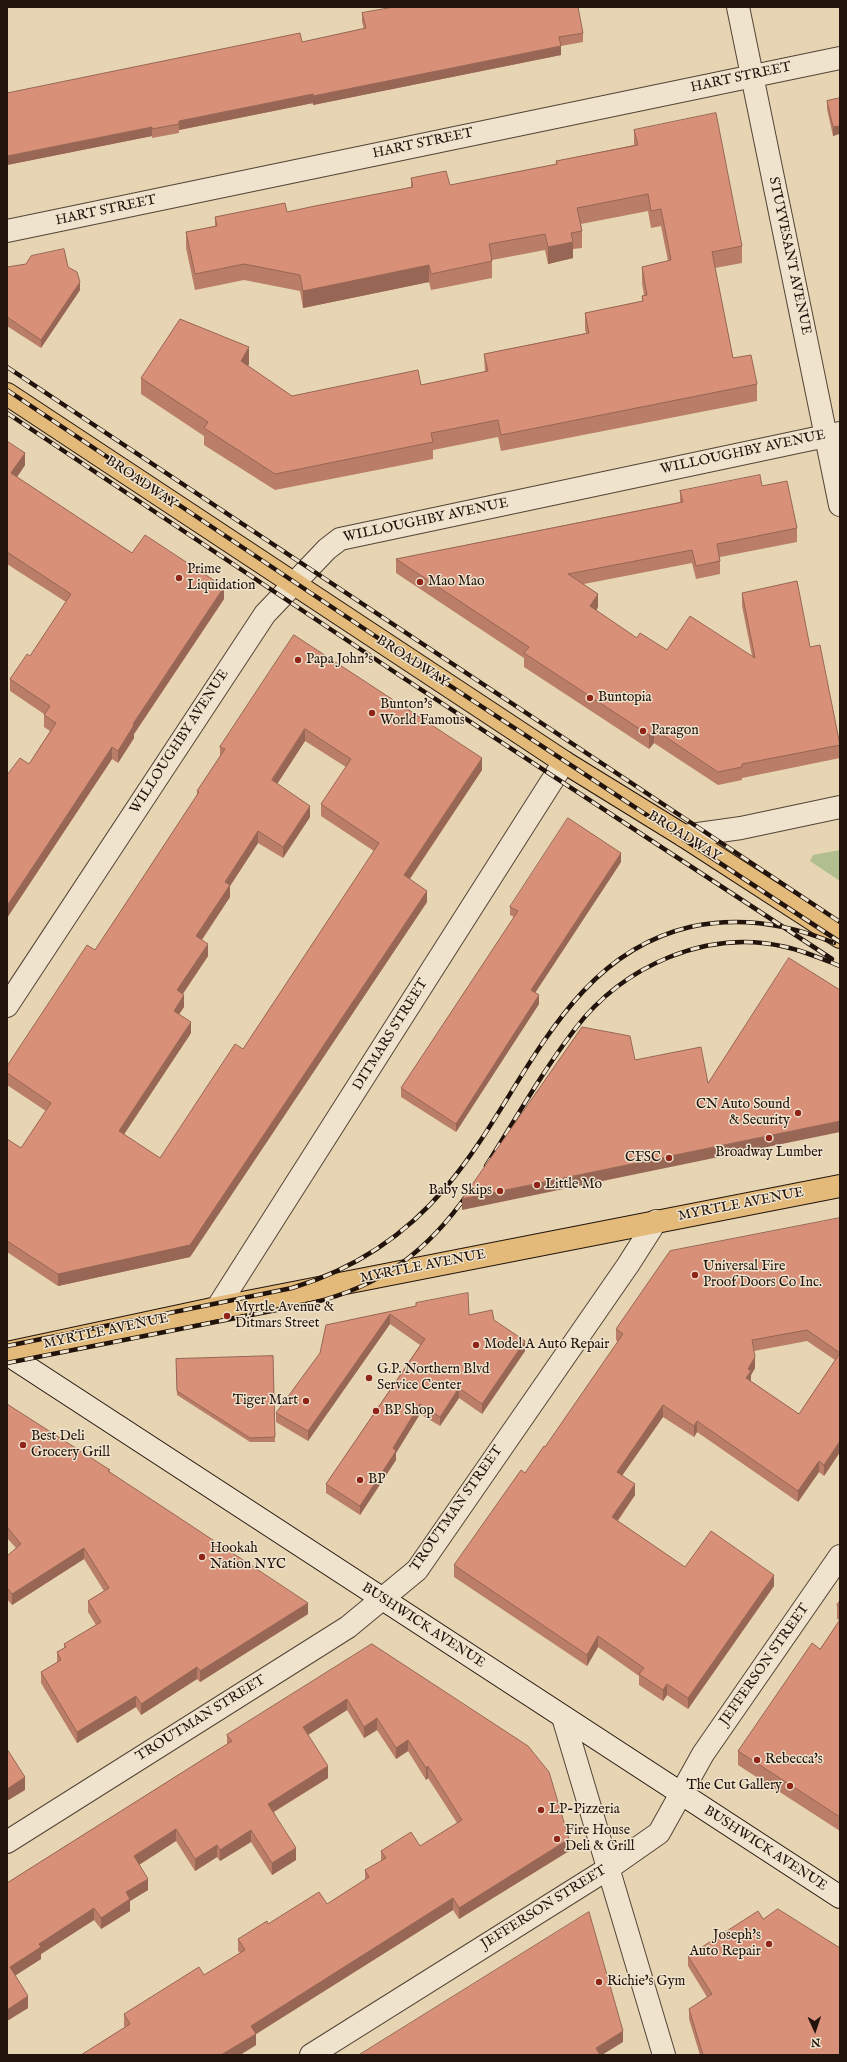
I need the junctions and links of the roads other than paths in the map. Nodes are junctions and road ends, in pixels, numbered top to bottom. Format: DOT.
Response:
graph roads {
  1 [pos="738,7"];
  2 [pos="840,58"];
  3 [pos="752,76"];
  4 [pos="7,231"];
  5 [pos="7,394"];
  6 [pos="833,434"];
  7 [pos="840,505"];
  8 [pos="294,583"];
  9 [pos="564,762"];
  10 [pos="840,807"];
  11 [pos="684,836"];
  12 [pos="840,937"];
  13 [pos="7,1006"];
  14 [pos="840,1186"];
  15 [pos="656,1221"];
  16 [pos="217,1308"];
  17 [pos="7,1353"];
  18 [pos="840,1556"];
  19 [pos="382,1599"];
  20 [pos="563,1717"];
  21 [pos="681,1794"];
  22 [pos="7,1842"];
  23 [pos="609,1868"];
  24 [pos="840,1897"];
  25 [pos="311,2055"];
  26 [pos="664,2055"];
  1 -- 3 [label="street, STUYVESANT AVENUE"];
  2 -- 3 [label="street, HART STREET"];
  3 -- 4 [label="street, HART STREET"];
  3 -- 6 [label="street, STUYVESANT AVENUE"];
  5 -- 8 [label="main road, BROADWAY"];
  6 -- 7 [label="street, STUYVESANT AVENUE"];
  6 -- 8 [label="street, WILLOUGHBY AVENUE"];
  8 -- 9 [label="main road, BROADWAY"];
  8 -- 13 [label="street, WILLOUGHBY AVENUE"];
  9 -- 11 [label="main road, BROADWAY"];
  9 -- 16 [label="street, DITMARS STREET"];
  10 -- 11 [label="street"];
  11 -- 12 [label="main road, BROADWAY"];
  14 -- 15 [label="main road, MYRTLE AVENUE"];
  15 -- 16 [label="main road, MYRTLE AVENUE"];
  15 -- 19 [label="street, TROUTMAN STREET"];
  16 -- 17 [label="main road, MYRTLE AVENUE"];
  17 -- 19 [label="street, BUSHWICK AVENUE"];
  18 -- 21 [label="street, JEFFERSON STREET"];
  19 -- 20 [label="street, BUSHWICK AVENUE"];
  19 -- 22 [label="street, TROUTMAN STREET"];
  20 -- 21 [label="street, BUSHWICK AVENUE"];
  20 -- 23 [label="street"];
  21 -- 23 [label="street, JEFFERSON STREET"];
  21 -- 24 [label="street, BUSHWICK AVENUE"];
  23 -- 25 [label="street, JEFFERSON STREET"];
  23 -- 26 [label="street"];
}
